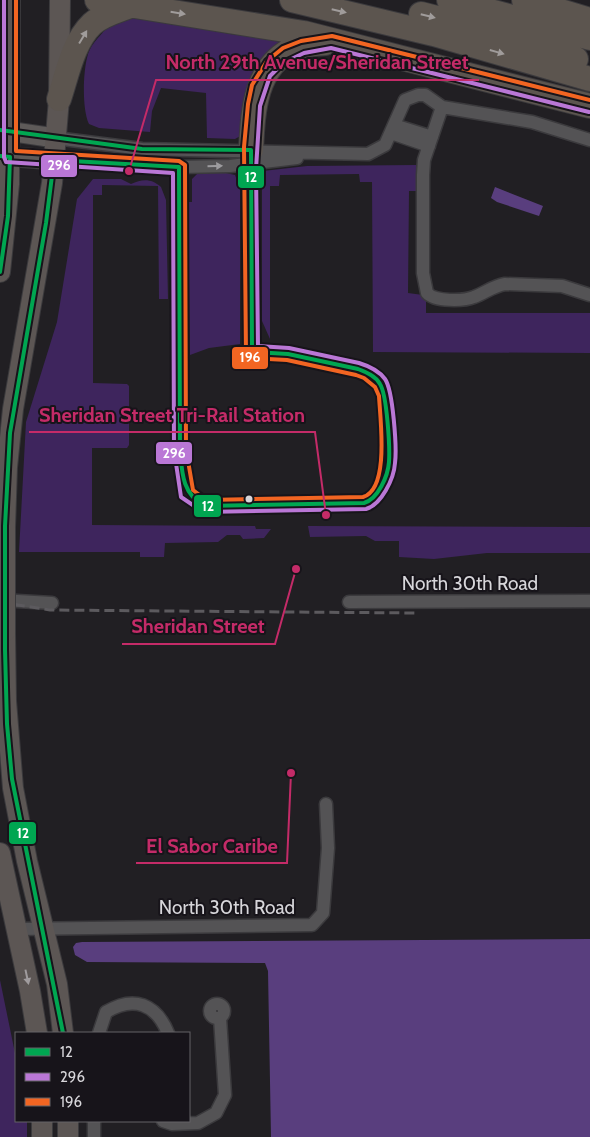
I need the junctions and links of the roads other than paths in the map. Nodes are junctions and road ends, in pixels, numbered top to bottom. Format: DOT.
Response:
graph roads {
  1 [pos="10,0"];
  2 [pos="60,0"];
  3 [pos="97,0"];
  4 [pos="292,0"];
  5 [pos="363,0"];
  6 [pos="449,0"];
  7 [pos="524,0"];
  8 [pos="130,6"];
  9 [pos="590,20"];
  10 [pos="590,38"];
  11 [pos="331,42"];
  12 [pos="590,63"];
  13 [pos="590,79"];
  14 [pos="59,99"];
  15 [pos="590,106"];
  16 [pos="442,107"];
  17 [pos="393,130"];
  18 [pos="5,131"];
  19 [pos="56,138"];
  20 [pos="589,140"];
  21 [pos="430,141"];
  22 [pos="251,150"];
  23 [pos="311,154"];
  24 [pos="5,156"];
  25 [pos="54,160"];
  26 [pos="0,272"];
  27 [pos="590,295"];
  28 [pos="0,600"];
  29 [pos="590,601"];
  30 [pos="349,602"];
  31 [pos="52,603"];
  32 [pos="326,804"];
  33 [pos="0,853"];
  34 [pos="44,928"];
  35 [pos="17,929"];
  36 [pos="220,1018"];
  37 [pos="37,1032"];
  38 [pos="64,1032"];
  39 [pos="98,1032"];
  40 [pos="168,1032"];
  41 [pos="42,1122"];
  42 [pos="68,1122"];
  43 [pos="94,1122"];
  44 [pos="166,1122"];
  45 [pos="42,1137"];
  46 [pos="68,1137"];
  47 [pos="94,1137"];
  1 -- 18 [label="main road"];
  2 -- 14 [label="main road"];
  3 -- 8 [label="highway"];
  4 -- 13 [label="highway, one-way"];
  5 -- 12 [label="highway, one-way"];
  6 -- 10 [label="highway"];
  7 -- 9 [label="highway"];
  8 -- 11 [label="highway, one-way"];
  14 -- 8 [label="highway, one-way"];
  11 -- 15 [label="highway"];
  11 -- 22 [label="highway"];
  14 -- 19 [label="main road"];
  16 -- 17 [label="street"];
  16 -- 20 [label="street"];
  16 -- 21 [label="street"];
  17 -- 21 [label="street"];
  17 -- 23 [label="street"];
  18 -- 19 [label="street"];
  18 -- 24 [label="main road"];
  19 -- 22 [label="street"];
  19 -- 25 [label="main road"];
  21 -- 27 [label="street"];
  22 -- 23 [label="street"];
  25 -- 23 [label="street, one-way"];
  24 -- 25 [label="street"];
  24 -- 26 [label="main road"];
  25 -- 34 [label="main road, bridge"];
  28 -- 31 [label="street"];
  29 -- 30 [label="street, North 30th Road"];
  32 -- 34 [label="street, North 30th Road"];
  33 -- 35 [label="main road"];
  34 -- 35 [label="street, North 30th Road"];
  34 -- 38 [label="main road"];
  35 -- 37 [label="main road, one-way"];
  36 -- 44 [label="street"];
  39 -- 40 [label="street"];
  41 -- 45 [label="main road"];
  42 -- 46 [label="main road"];
  43 -- 47 [label="street"];
}
